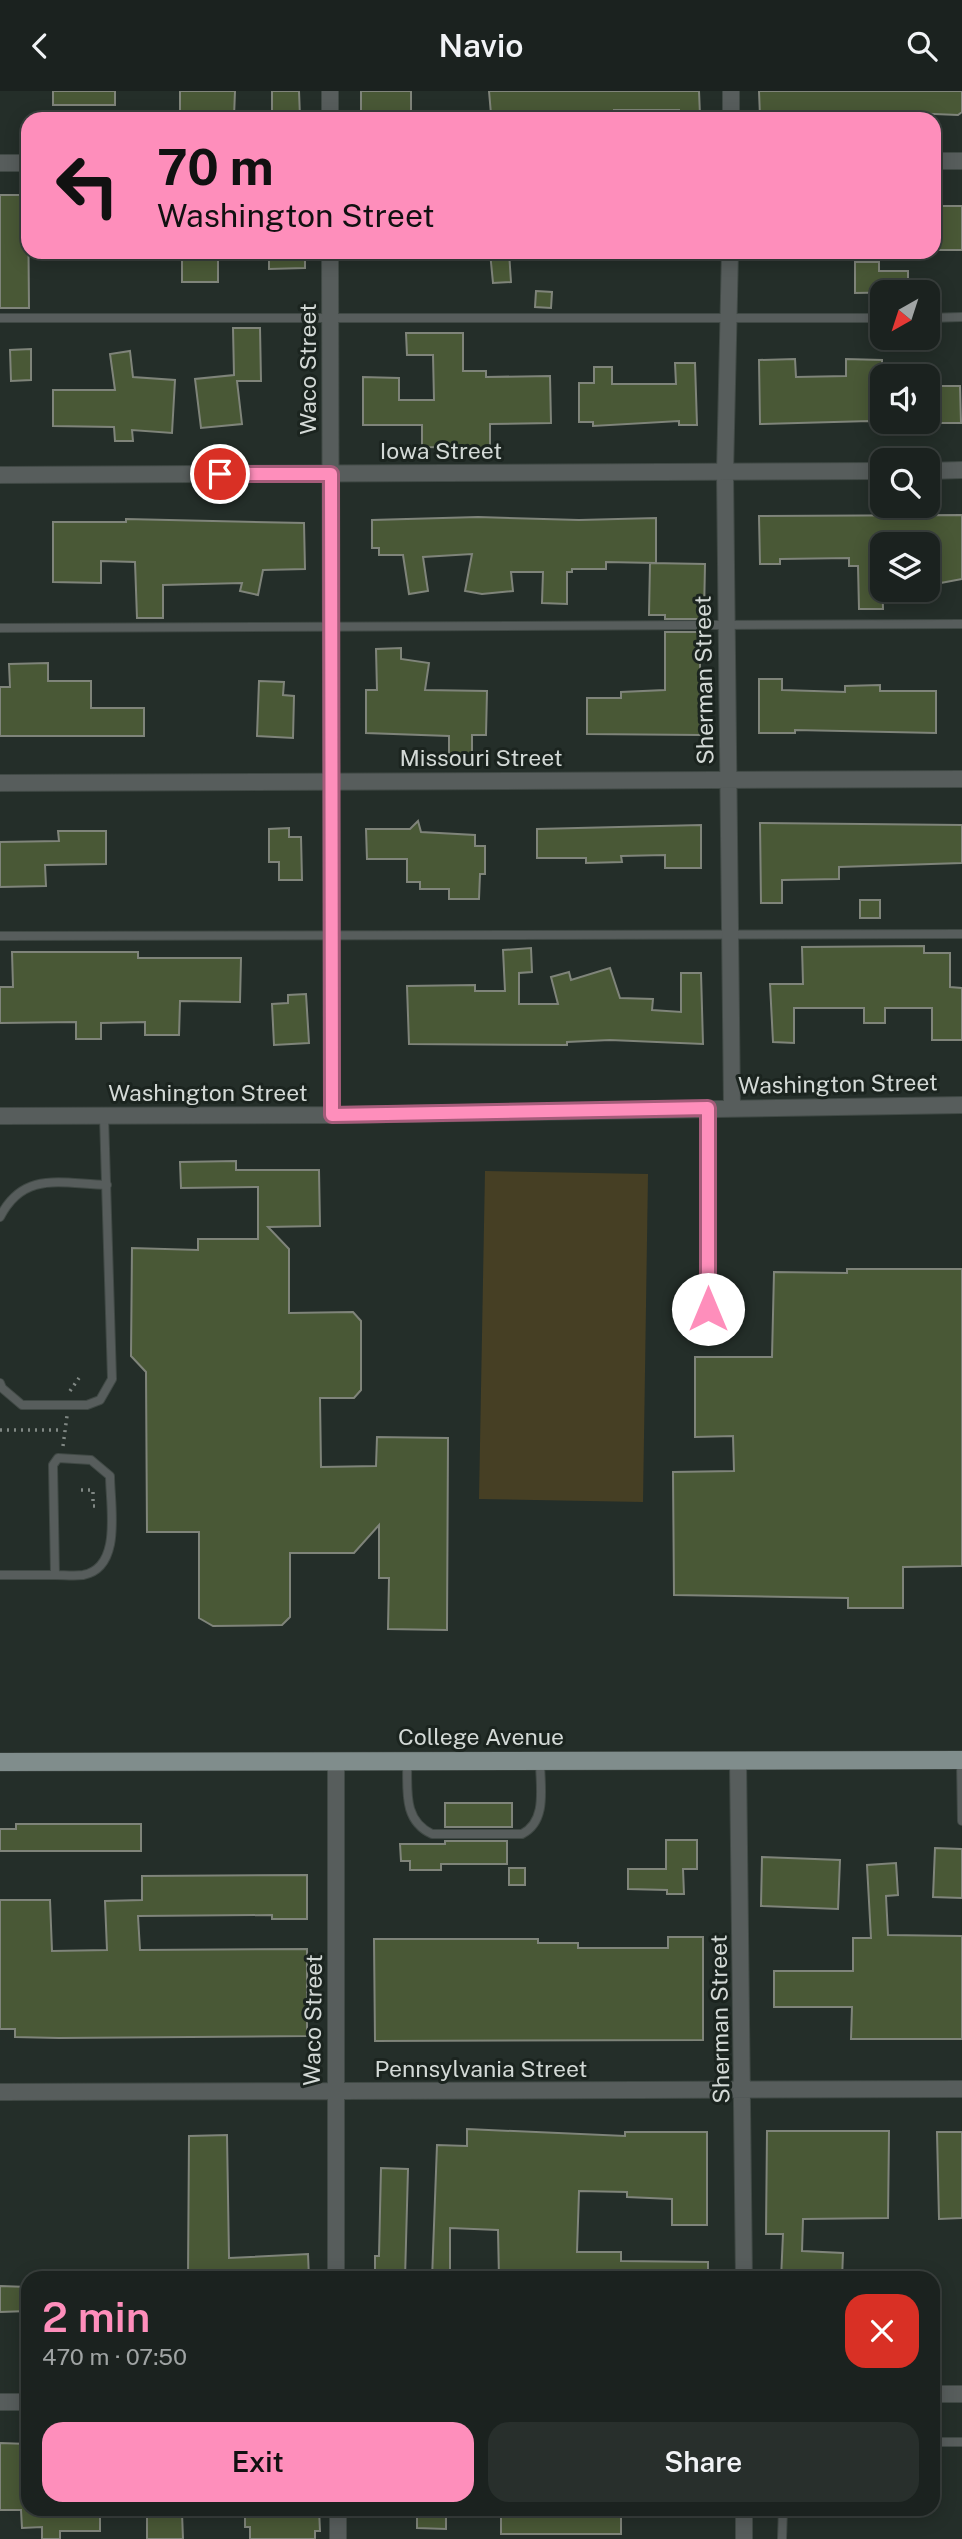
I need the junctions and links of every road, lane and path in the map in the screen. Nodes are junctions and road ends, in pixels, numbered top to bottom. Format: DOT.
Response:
graph roads {
  1 [pos="330,91"];
  2 [pos="731,91"];
  3 [pos="330,112"];
  4 [pos="731,112"];
  5 [pos="941,161"];
  6 [pos="962,161"];
  7 [pos="0,163"];
  8 [pos="21,163"];
  9 [pos="330,259"];
  10 [pos="730,259"];
  11 [pos="331,316"];
  12 [pos="940,317"];
  13 [pos="962,317"];
  14 [pos="0,318"];
  15 [pos="870,318"];
  16 [pos="730,319"];
  17 [pos="962,470"];
  18 [pos="870,471"];
  19 [pos="940,471"];
  20 [pos="725,473"];
  21 [pos="331,474"];
  22 [pos="0,475"];
  23 [pos="726,624"];
  24 [pos="962,624"];
  25 [pos="331,626"];
  26 [pos="0,628"];
  27 [pos="728,779"];
  28 [pos="962,779"];
  29 [pos="331,781"];
  30 [pos="0,783"];
  31 [pos="729,934"];
  32 [pos="962,934"];
  33 [pos="331,935"];
  34 [pos="0,936"];
  35 [pos="962,1105"];
  36 [pos="708,1108"];
  37 [pos="732,1108"];
  38 [pos="332,1115"];
  39 [pos="0,1116"];
  40 [pos="104,1116"];
  41 [pos="107,1185"];
  42 [pos="0,1217"];
  43 [pos="708,1309"];
  44 [pos="0,1383"];
  45 [pos="0,1430"];
  46 [pos="63,1430"];
  47 [pos="81,1490"];
  48 [pos="102,1506"];
  49 [pos="0,1575"];
  50 [pos="55,1575"];
  51 [pos="738,1760"];
  52 [pos="961,1760"];
  53 [pos="336,1761"];
  54 [pos="407,1761"];
  55 [pos="540,1761"];
  56 [pos="0,1762"];
  57 [pos="962,1821"];
  58 [pos="962,2089"];
  59 [pos="744,2090"];
  60 [pos="0,2092"];
  61 [pos="335,2092"];
  62 [pos="336,2271"];
  63 [pos="744,2271"];
  64 [pos="962,2394"];
  65 [pos="940,2395"];
  66 [pos="0,2402"];
  67 [pos="21,2402"];
  68 [pos="940,2442"];
  69 [pos="962,2442"];
  70 [pos="338,2516"];
  71 [pos="744,2516"];
  72 [pos="783,2516"];
  73 [pos="338,2539"];
  74 [pos="744,2539"];
  75 [pos="782,2539"];
  1 -- 3 [label="street"];
  2 -- 4 [label="street"];
  5 -- 6 [label="street"];
  7 -- 8 [label="street"];
  9 -- 11 [label="street, Waco Street"];
  10 -- 16 [label="street, Sherman Street"];
  11 -- 14 [label="lane"];
  11 -- 16 [label="lane"];
  11 -- 21 [label="street, Waco Street"];
  12 -- 13 [label="lane"];
  15 -- 16 [label="lane"];
  16 -- 20 [label="street, Sherman Street"];
  17 -- 19 [label="street"];
  18 -- 20 [label="street, Iowa Street"];
  20 -- 21 [label="street, Iowa Street"];
  20 -- 23 [label="street, Sherman Street"];
  21 -- 22 [label="street, Iowa Street"];
  21 -- 25 [label="street, Waco Street"];
  23 -- 24 [label="lane"];
  23 -- 25 [label="lane"];
  23 -- 27 [label="street, Sherman Street"];
  25 -- 26 [label="lane"];
  25 -- 29 [label="street, Waco Street"];
  27 -- 28 [label="street, Missouri Street"];
  27 -- 29 [label="street, Missouri Street"];
  27 -- 31 [label="street, Sherman Street"];
  29 -- 30 [label="street, Missouri Street"];
  29 -- 33 [label="street, Waco Street"];
  31 -- 32 [label="lane"];
  31 -- 33 [label="lane"];
  31 -- 37 [label="street, Sherman Street"];
  33 -- 34 [label="lane"];
  33 -- 38 [label="street, Waco Street"];
  35 -- 37 [label="street, Washington Street"];
  36 -- 37 [label="street, Washington Street"];
  36 -- 38 [label="street, Washington Street"];
  36 -- 43 [label="lane"];
  38 -- 40 [label="street, Washington Street"];
  39 -- 40 [label="street, Washington Street"];
  40 -- 41 [label="lane"];
  41 -- 42 [label="lane"];
  41 -- 44 [label="lane"];
  45 -- 46 [label="path"];
  47 -- 48 [label="path"];
  49 -- 50 [label="lane"];
  50 -- 50 [label="lane"];
  51 -- 52 [label="main road, College Avenue"];
  51 -- 55 [label="main road, College Avenue"];
  51 -- 59 [label="street, Sherman Street"];
  52 -- 57 [label="lane"];
  53 -- 54 [label="main road, College Avenue"];
  53 -- 56 [label="main road, College Avenue"];
  53 -- 61 [label="street, Waco Street"];
  54 -- 55 [label="main road, College Avenue"];
  54 -- 55 [label="lane"];
  58 -- 59 [label="street, Pennsylvania Street"];
  59 -- 61 [label="street, Pennsylvania Street"];
  59 -- 63 [label="street, Sherman Street"];
  60 -- 61 [label="street, Pennsylvania Street"];
  61 -- 62 [label="street, Waco Street"];
  64 -- 65 [label="street"];
  66 -- 67 [label="street"];
  68 -- 69 [label="lane"];
  70 -- 73 [label="street"];
  71 -- 74 [label="street"];
  72 -- 75 [label="lane"];
}
